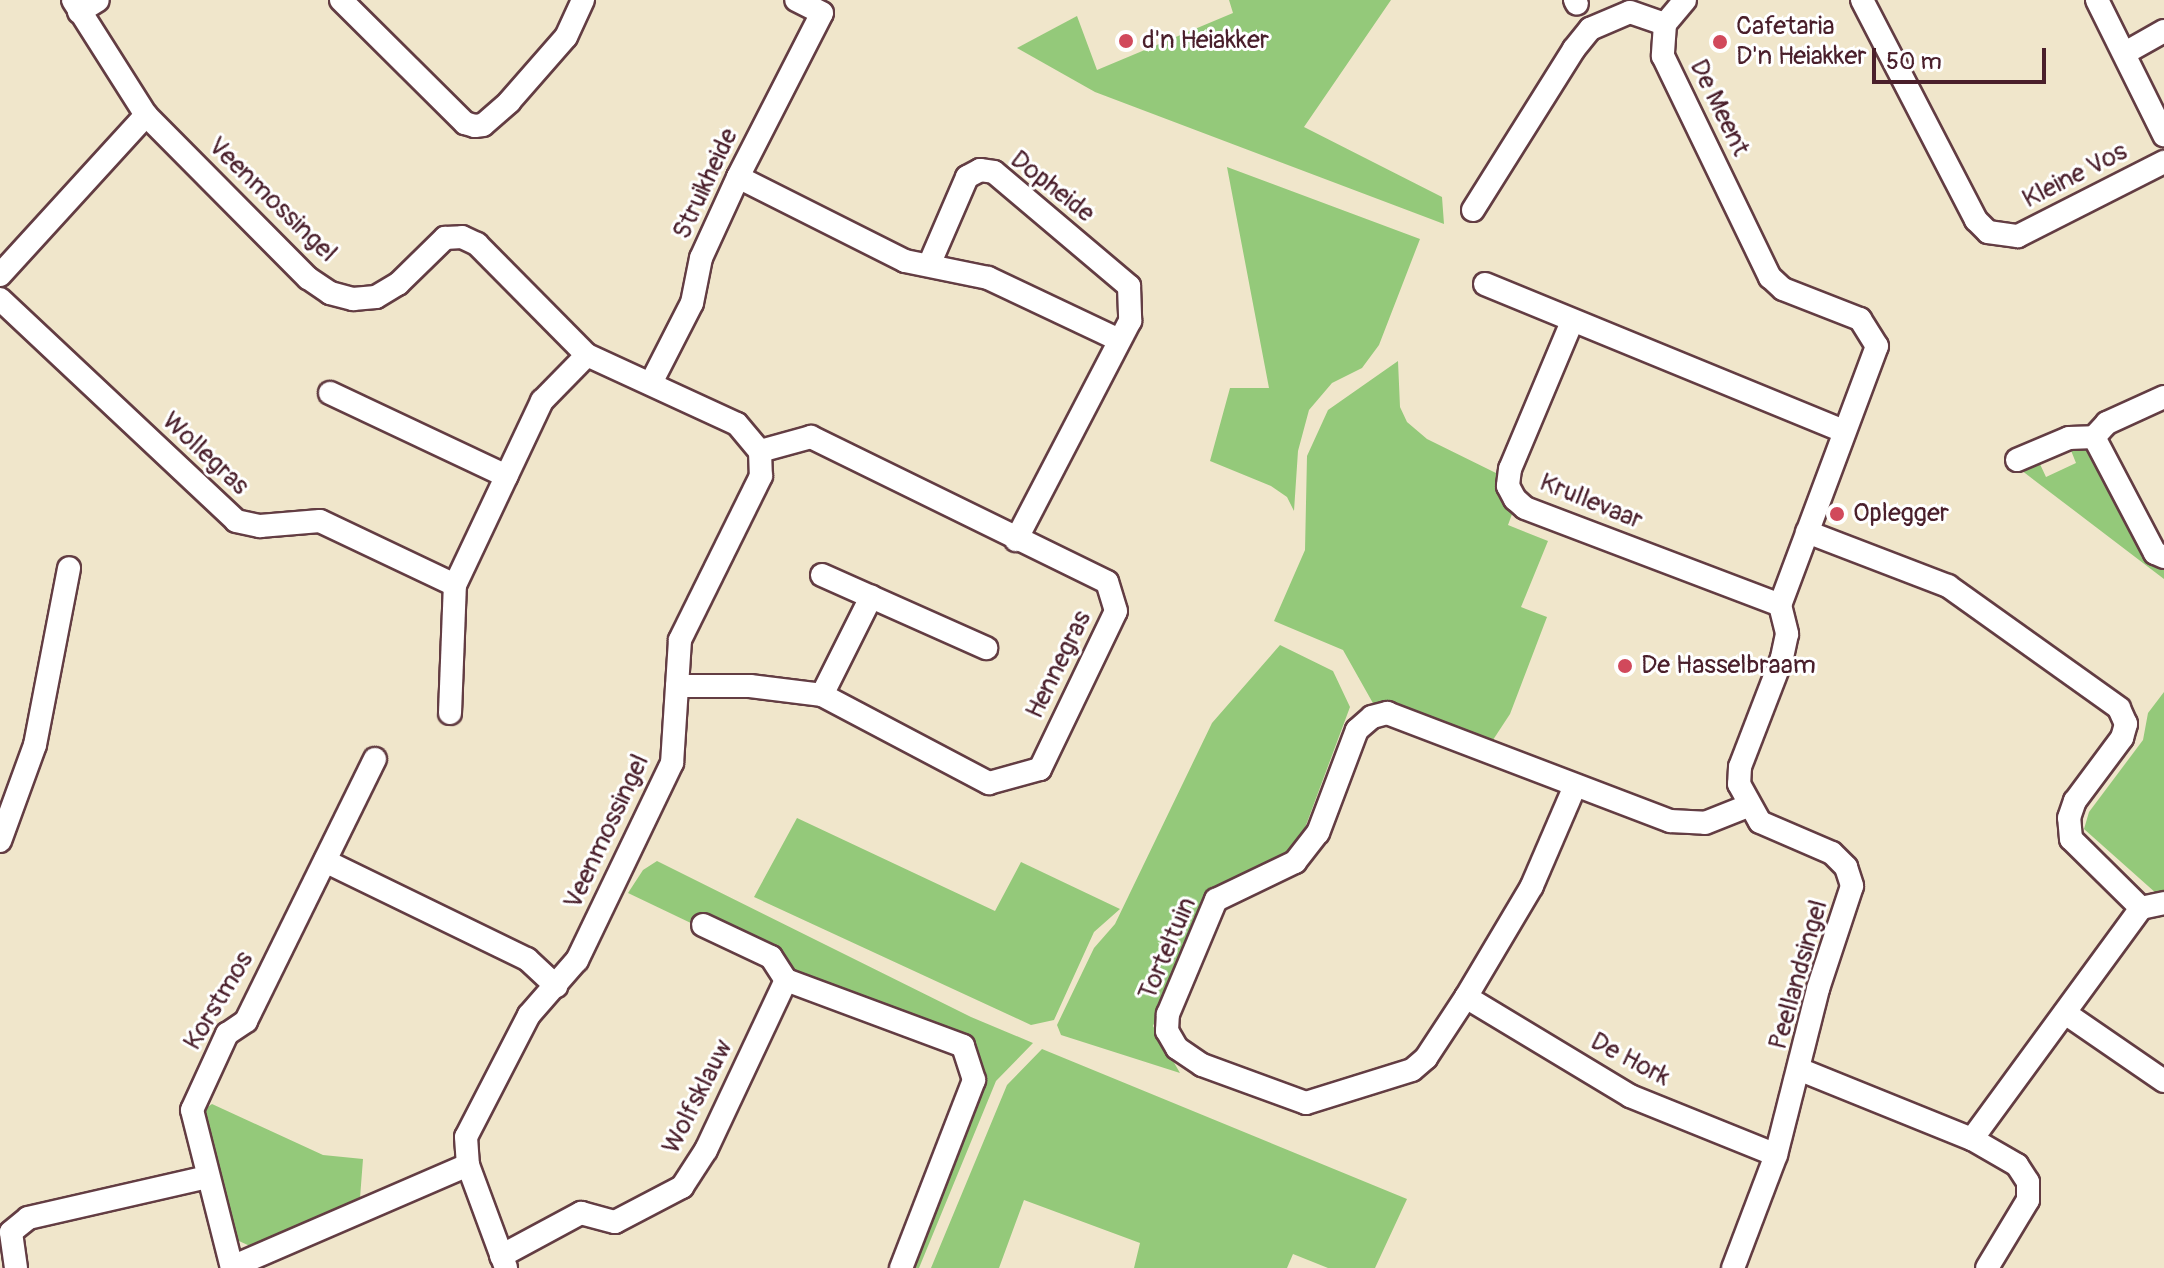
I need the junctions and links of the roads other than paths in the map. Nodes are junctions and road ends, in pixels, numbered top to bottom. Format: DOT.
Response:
graph roads {
  1 [pos="341,0"];
  2 [pos="583,0"];
  3 [pos="796,0"];
  4 [pos="1685,0"];
  5 [pos="1862,0"];
  6 [pos="2097,0"];
  7 [pos="83,4"];
  8 [pos="827,6"];
  9 [pos="1665,24"];
  10 [pos="2164,31"];
  11 [pos="2125,53"];
  12 [pos="146,115"];
  13 [pos="2164,135"];
  14 [pos="2164,162"];
  15 [pos="738,177"];
  16 [pos="1473,210"];
  17 [pos="929,265"];
  18 [pos="0,275"];
  19 [pos="1485,284"];
  20 [pos="0,299"];
  21 [pos="1571,324"];
  22 [pos="1119,340"];
  23 [pos="587,355"];
  24 [pos="651,383"];
  25 [pos="330,393"];
  26 [pos="2164,397"];
  27 [pos="1844,431"];
  28 [pos="2094,437"];
  29 [pos="760,451"];
  30 [pos="2017,460"];
  31 [pos="506,476"];
  32 [pos="1807,532"];
  33 [pos="1016,540"];
  34 [pos="2164,557"];
  35 [pos="69,568"];
  36 [pos="822,575"];
  37 [pos="455,585"];
  38 [pos="871,597"];
  39 [pos="1780,605"];
  40 [pos="986,648"];
  41 [pos="677,686"];
  42 [pos="822,695"];
  43 [pos="450,713"];
  44 [pos="375,759"];
  45 [pos="1575,786"];
  46 [pos="1748,806"];
  47 [pos="0,841"];
  48 [pos="325,861"];
  49 [pos="2164,903"];
  50 [pos="2141,908"];
  51 [pos="703,925"];
  52 [pos="786,980"];
  53 [pos="556,986"];
  54 [pos="1466,997"];
  55 [pos="2065,1013"];
  56 [pos="1801,1070"];
  57 [pos="2164,1081"];
  58 [pos="1972,1139"];
  59 [pos="1776,1155"];
  60 [pos="468,1165"];
  61 [pos="207,1177"];
  62 [pos="503,1262"];
  63 [pos="232,1267"];
  64 [pos="16,1268"];
  65 [pos="901,1268"];
  66 [pos="1733,1268"];
  67 [pos="1987,1268"];
  1 -- 2 [label="street"];
  3 -- 8 [label="street, Struikheide"];
  4 -- 9 [label="street"];
  5 -- 14 [label="street, Kleine Vos"];
  6 -- 11 [label="street"];
  7 -- 12 [label="street, Veenmossingel"];
  8 -- 15 [label="street, Struikheide"];
  9 -- 16 [label="street"];
  9 -- 27 [label="street, De Meent"];
  10 -- 11 [label="street"];
  11 -- 13 [label="street"];
  12 -- 18 [label="street"];
  12 -- 23 [label="street, Veenmossingel"];
  15 -- 17 [label="street"];
  15 -- 24 [label="street, Struikheide"];
  17 -- 22 [label="street"];
  17 -- 22 [label="street, Dopheide"];
  19 -- 21 [label="street"];
  20 -- 37 [label="street, Wollegras"];
  21 -- 27 [label="street"];
  21 -- 39 [label="street, Krullevaar"];
  22 -- 33 [label="street, Dopheide"];
  23 -- 24 [label="street, Veenmossingel"];
  23 -- 31 [label="street"];
  24 -- 29 [label="street, Veenmossingel"];
  25 -- 31 [label="street"];
  26 -- 28 [label="street"];
  27 -- 32 [label="street"];
  28 -- 30 [label="street"];
  28 -- 34 [label="street"];
  29 -- 33 [label="street, Hennegras"];
  29 -- 41 [label="street, Veenmossingel"];
  31 -- 37 [label="street"];
  32 -- 39 [label="street"];
  32 -- 50 [label="street"];
  33 -- 42 [label="street, Hennegras"];
  35 -- 47 [label="street"];
  36 -- 38 [label="street"];
  37 -- 43 [label="street"];
  38 -- 40 [label="street"];
  38 -- 42 [label="street"];
  39 -- 46 [label="street"];
  41 -- 42 [label="street, Hennegras"];
  41 -- 53 [label="street, Veenmossingel"];
  44 -- 48 [label="street, Korstmos"];
  45 -- 46 [label="street, Torteltuin"];
  45 -- 54 [label="street, Torteltuin"];
  45 -- 54 [label="street, Torteltuin"];
  46 -- 56 [label="street, Peellandsingel"];
  48 -- 53 [label="street"];
  48 -- 61 [label="street, Korstmos"];
  49 -- 50 [label="street"];
  50 -- 55 [label="street"];
  51 -- 52 [label="street"];
  52 -- 62 [label="street, Wolfsklauw"];
  52 -- 65 [label="street"];
  53 -- 60 [label="street, Veenmossingel"];
  54 -- 59 [label="street, De Hork"];
  55 -- 57 [label="street"];
  55 -- 58 [label="street"];
  56 -- 58 [label="street"];
  56 -- 59 [label="street, Peellandsingel"];
  58 -- 67 [label="street"];
  59 -- 66 [label="street, Peellandsingel"];
  60 -- 62 [label="street, Veenmossingel"];
  60 -- 63 [label="street, Korstmos"];
  61 -- 63 [label="street, Korstmos"];
  61 -- 64 [label="street"];
}
